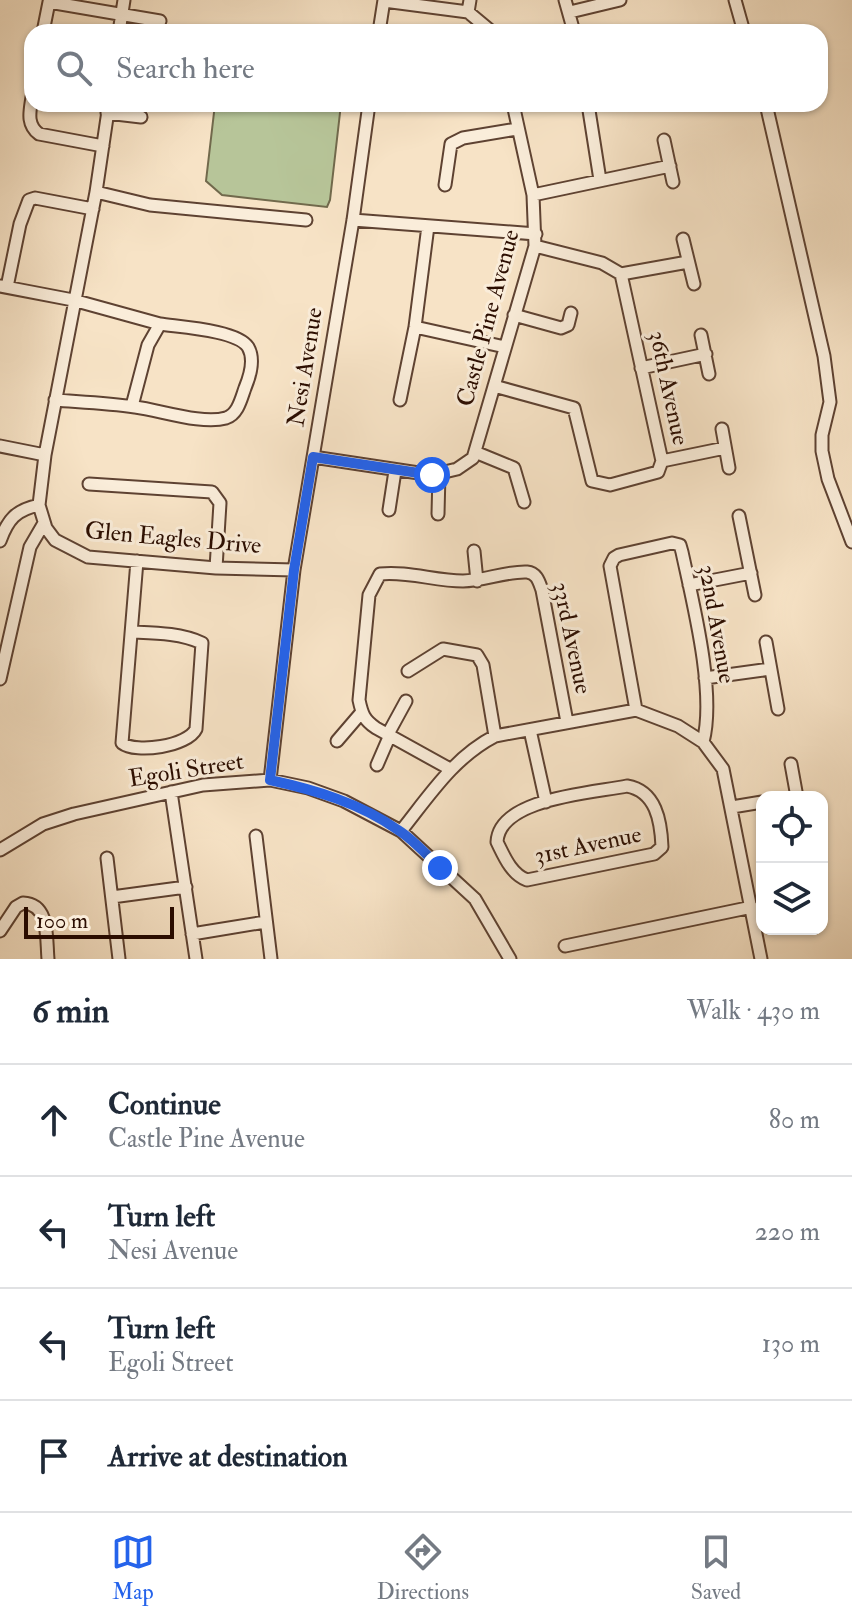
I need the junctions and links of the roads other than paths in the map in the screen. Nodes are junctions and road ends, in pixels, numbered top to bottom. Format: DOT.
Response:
graph roads {
  1 [pos="124,0"];
  2 [pos="565,0"];
  3 [pos="620,0"];
  4 [pos="735,0"];
  5 [pos="45,1"];
  6 [pos="384,1"];
  7 [pos="469,6"];
  8 [pos="570,12"];
  9 [pos="122,14"];
  10 [pos="160,21"];
  11 [pos="44,24"];
  12 [pos="120,24"];
  13 [pos="380,24"];
  14 [pos="485,24"];
  15 [pos="572,24"];
  16 [pos="742,24"];
  17 [pos="30,112"];
  18 [pos="108,112"];
  19 [pos="120,112"];
  20 [pos="368,112"];
  21 [pos="514,112"];
  22 [pos="589,112"];
  23 [pos="768,112"];
  24 [pos="141,117"];
  25 [pos="517,129"];
  26 [pos="664,140"];
  27 [pos="103,146"];
  28 [pos="670,166"];
  29 [pos="600,180"];
  30 [pos="673,182"];
  31 [pos="445,185"];
  32 [pos="96,192"];
  33 [pos="533,195"];
  34 [pos="93,209"];
  35 [pos="306,220"];
  36 [pos="353,220"];
  37 [pos="428,226"];
  38 [pos="683,239"];
  39 [pos="535,240"];
  40 [pos="688,262"];
  41 [pos="621,274"];
  42 [pos="694,284"];
  43 [pos="2,289"];
  44 [pos="73,300"];
  45 [pos="571,313"];
  46 [pos="514,315"];
  47 [pos="160,324"];
  48 [pos="415,327"];
  49 [pos="701,335"];
  50 [pos="505,347"];
  51 [pos="706,354"];
  52 [pos="641,368"];
  53 [pos="709,374"];
  54 [pos="494,386"];
  55 [pos="55,400"];
  56 [pos="400,400"];
  57 [pos="132,406"];
  58 [pos="722,429"];
  59 [pos="0,446"];
  60 [pos="725,448"];
  61 [pos="475,452"];
  62 [pos="45,455"];
  63 [pos="313,457"];
  64 [pos="662,461"];
  65 [pos="729,468"];
  66 [pos="395,471"];
  67 [pos="439,474"];
  68 [pos="89,484"];
  69 [pos="524,502"];
  70 [pos="39,505"];
  71 [pos="389,510"];
  72 [pos="438,514"];
  73 [pos="739,516"];
  74 [pos="44,523"];
  75 [pos="0,541"];
  76 [pos="852,542"];
  77 [pos="474,551"];
  78 [pos="137,561"];
  79 [pos="216,568"];
  80 [pos="294,570"];
  81 [pos="751,573"];
  82 [pos="477,581"];
  83 [pos="689,585"];
  84 [pos="755,595"];
  85 [pos="132,632"];
  86 [pos="766,642"];
  87 [pos="770,669"];
  88 [pos="408,671"];
  89 [pos="1,673"];
  90 [pos="705,678"];
  91 [pos="406,701"];
  92 [pos="778,709"];
  93 [pos="636,710"];
  94 [pos="361,713"];
  95 [pos="567,722"];
  96 [pos="530,730"];
  97 [pos="389,735"];
  98 [pos="495,736"];
  99 [pos="337,741"];
  100 [pos="703,742"];
  101 [pos="791,764"];
  102 [pos="377,765"];
  103 [pos="450,769"];
  104 [pos="270,780"];
  105 [pos="794,791"];
  106 [pos="171,792"];
  107 [pos="546,802"];
  108 [pos="756,803"];
  109 [pos="732,807"];
  110 [pos="401,831"];
  111 [pos="256,836"];
  112 [pos="0,850"];
  113 [pos="107,858"];
  114 [pos="186,887"];
  115 [pos="112,897"];
  116 [pos="755,902"];
  117 [pos="265,922"];
  118 [pos="0,931"];
  119 [pos="192,934"];
  120 [pos="565,946"];
  121 [pos="48,959"];
  122 [pos="119,959"];
  123 [pos="196,959"];
  124 [pos="271,959"];
  125 [pos="510,959"];
  126 [pos="761,959"];
  1 -- 9 [label="street"];
  2 -- 8 [label="street"];
  3 -- 8 [label="street"];
  4 -- 16 [label="street"];
  5 -- 9 [label="street"];
  5 -- 11 [label="street"];
  6 -- 7 [label="street"];
  6 -- 13 [label="street"];
  7 -- 14 [label="street"];
  8 -- 15 [label="street"];
  9 -- 10 [label="street"];
  9 -- 12 [label="street"];
  17 -- 27 [label="street"];
  18 -- 27 [label="street, Glen Eagles Drive"];
  19 -- 24 [label="street, Glen Eagles Drive"];
  20 -- 36 [label="street, Nesi Avenue"];
  21 -- 25 [label="street, Castle Pine Avenue"];
  22 -- 29 [label="street"];
  23 -- 76 [label="street"];
  25 -- 31 [label="street"];
  25 -- 33 [label="street, Castle Pine Avenue"];
  26 -- 28 [label="street"];
  27 -- 32 [label="street, Glen Eagles Drive"];
  28 -- 29 [label="street"];
  28 -- 30 [label="street"];
  29 -- 33 [label="street"];
  32 -- 34 [label="street, Glen Eagles Drive"];
  32 -- 35 [label="street"];
  33 -- 39 [label="street, Castle Pine Avenue"];
  34 -- 43 [label="street"];
  34 -- 44 [label="street, Glen Eagles Drive"];
  36 -- 37 [label="street"];
  36 -- 63 [label="street, Nesi Avenue"];
  37 -- 39 [label="street"];
  37 -- 48 [label="street"];
  38 -- 40 [label="street"];
  39 -- 41 [label="street"];
  39 -- 46 [label="street, Castle Pine Avenue"];
  40 -- 41 [label="street"];
  40 -- 42 [label="street"];
  41 -- 52 [label="street, 36th Avenue"];
  43 -- 44 [label="street"];
  44 -- 47 [label="street"];
  44 -- 55 [label="street, Glen Eagles Drive"];
  45 -- 46 [label="street"];
  46 -- 50 [label="street, Castle Pine Avenue"];
  47 -- 57 [label="street"];
  47 -- 57 [label="street"];
  48 -- 50 [label="street"];
  48 -- 56 [label="street"];
  49 -- 51 [label="street"];
  50 -- 54 [label="street, Castle Pine Avenue"];
  51 -- 52 [label="street"];
  51 -- 53 [label="street"];
  52 -- 64 [label="street, 36th Avenue"];
  54 -- 61 [label="street, Castle Pine Avenue"];
  54 -- 64 [label="street, 36th Avenue"];
  55 -- 57 [label="street"];
  55 -- 62 [label="street, Glen Eagles Drive"];
  58 -- 60 [label="street"];
  59 -- 62 [label="street"];
  60 -- 64 [label="street"];
  60 -- 65 [label="street"];
  61 -- 67 [label="street"];
  61 -- 69 [label="street"];
  62 -- 70 [label="street, Glen Eagles Drive"];
  63 -- 66 [label="street"];
  63 -- 80 [label="street, Nesi Avenue"];
  66 -- 67 [label="street"];
  66 -- 71 [label="street"];
  67 -- 72 [label="street"];
  68 -- 79 [label="street"];
  70 -- 74 [label="street, Glen Eagles Drive"];
  70 -- 75 [label="street"];
  73 -- 81 [label="street"];
  74 -- 78 [label="street, Glen Eagles Drive"];
  74 -- 89 [label="street"];
  77 -- 82 [label="street"];
  78 -- 79 [label="street, Glen Eagles Drive"];
  78 -- 85 [label="street"];
  79 -- 80 [label="street, Glen Eagles Drive"];
  80 -- 104 [label="street, Nesi Avenue"];
  81 -- 83 [label="street"];
  81 -- 84 [label="street"];
  82 -- 94 [label="street, 33rd Avenue"];
  82 -- 95 [label="street, 33rd Avenue"];
  83 -- 90 [label="street, 32nd Avenue"];
  83 -- 93 [label="street, 32nd Avenue"];
  85 -- 85 [label="street"];
  86 -- 87 [label="street"];
  87 -- 90 [label="street"];
  87 -- 92 [label="street"];
  88 -- 98 [label="street"];
  90 -- 100 [label="street, 32nd Avenue"];
  91 -- 97 [label="street"];
  93 -- 95 [label="street"];
  93 -- 100 [label="street"];
  94 -- 97 [label="street"];
  94 -- 99 [label="street"];
  95 -- 96 [label="street"];
  96 -- 98 [label="street"];
  96 -- 107 [label="street"];
  97 -- 102 [label="street"];
  97 -- 103 [label="street"];
  98 -- 103 [label="street"];
  100 -- 109 [label="street"];
  101 -- 105 [label="street"];
  103 -- 110 [label="street"];
  104 -- 106 [label="street, Egoli Street"];
  104 -- 110 [label="street, Egoli Street"];
  106 -- 112 [label="street, Egoli Street"];
  106 -- 114 [label="street"];
  107 -- 107 [label="street, 31st Avenue"];
  108 -- 109 [label="street"];
  109 -- 116 [label="street"];
  110 -- 125 [label="street, Egoli Street"];
  111 -- 117 [label="street"];
  113 -- 115 [label="street"];
  114 -- 115 [label="street"];
  114 -- 119 [label="street"];
  115 -- 122 [label="street"];
  116 -- 120 [label="street"];
  116 -- 126 [label="street"];
  117 -- 119 [label="street"];
  117 -- 124 [label="street"];
  118 -- 121 [label="street"];
  119 -- 123 [label="street"];
}
